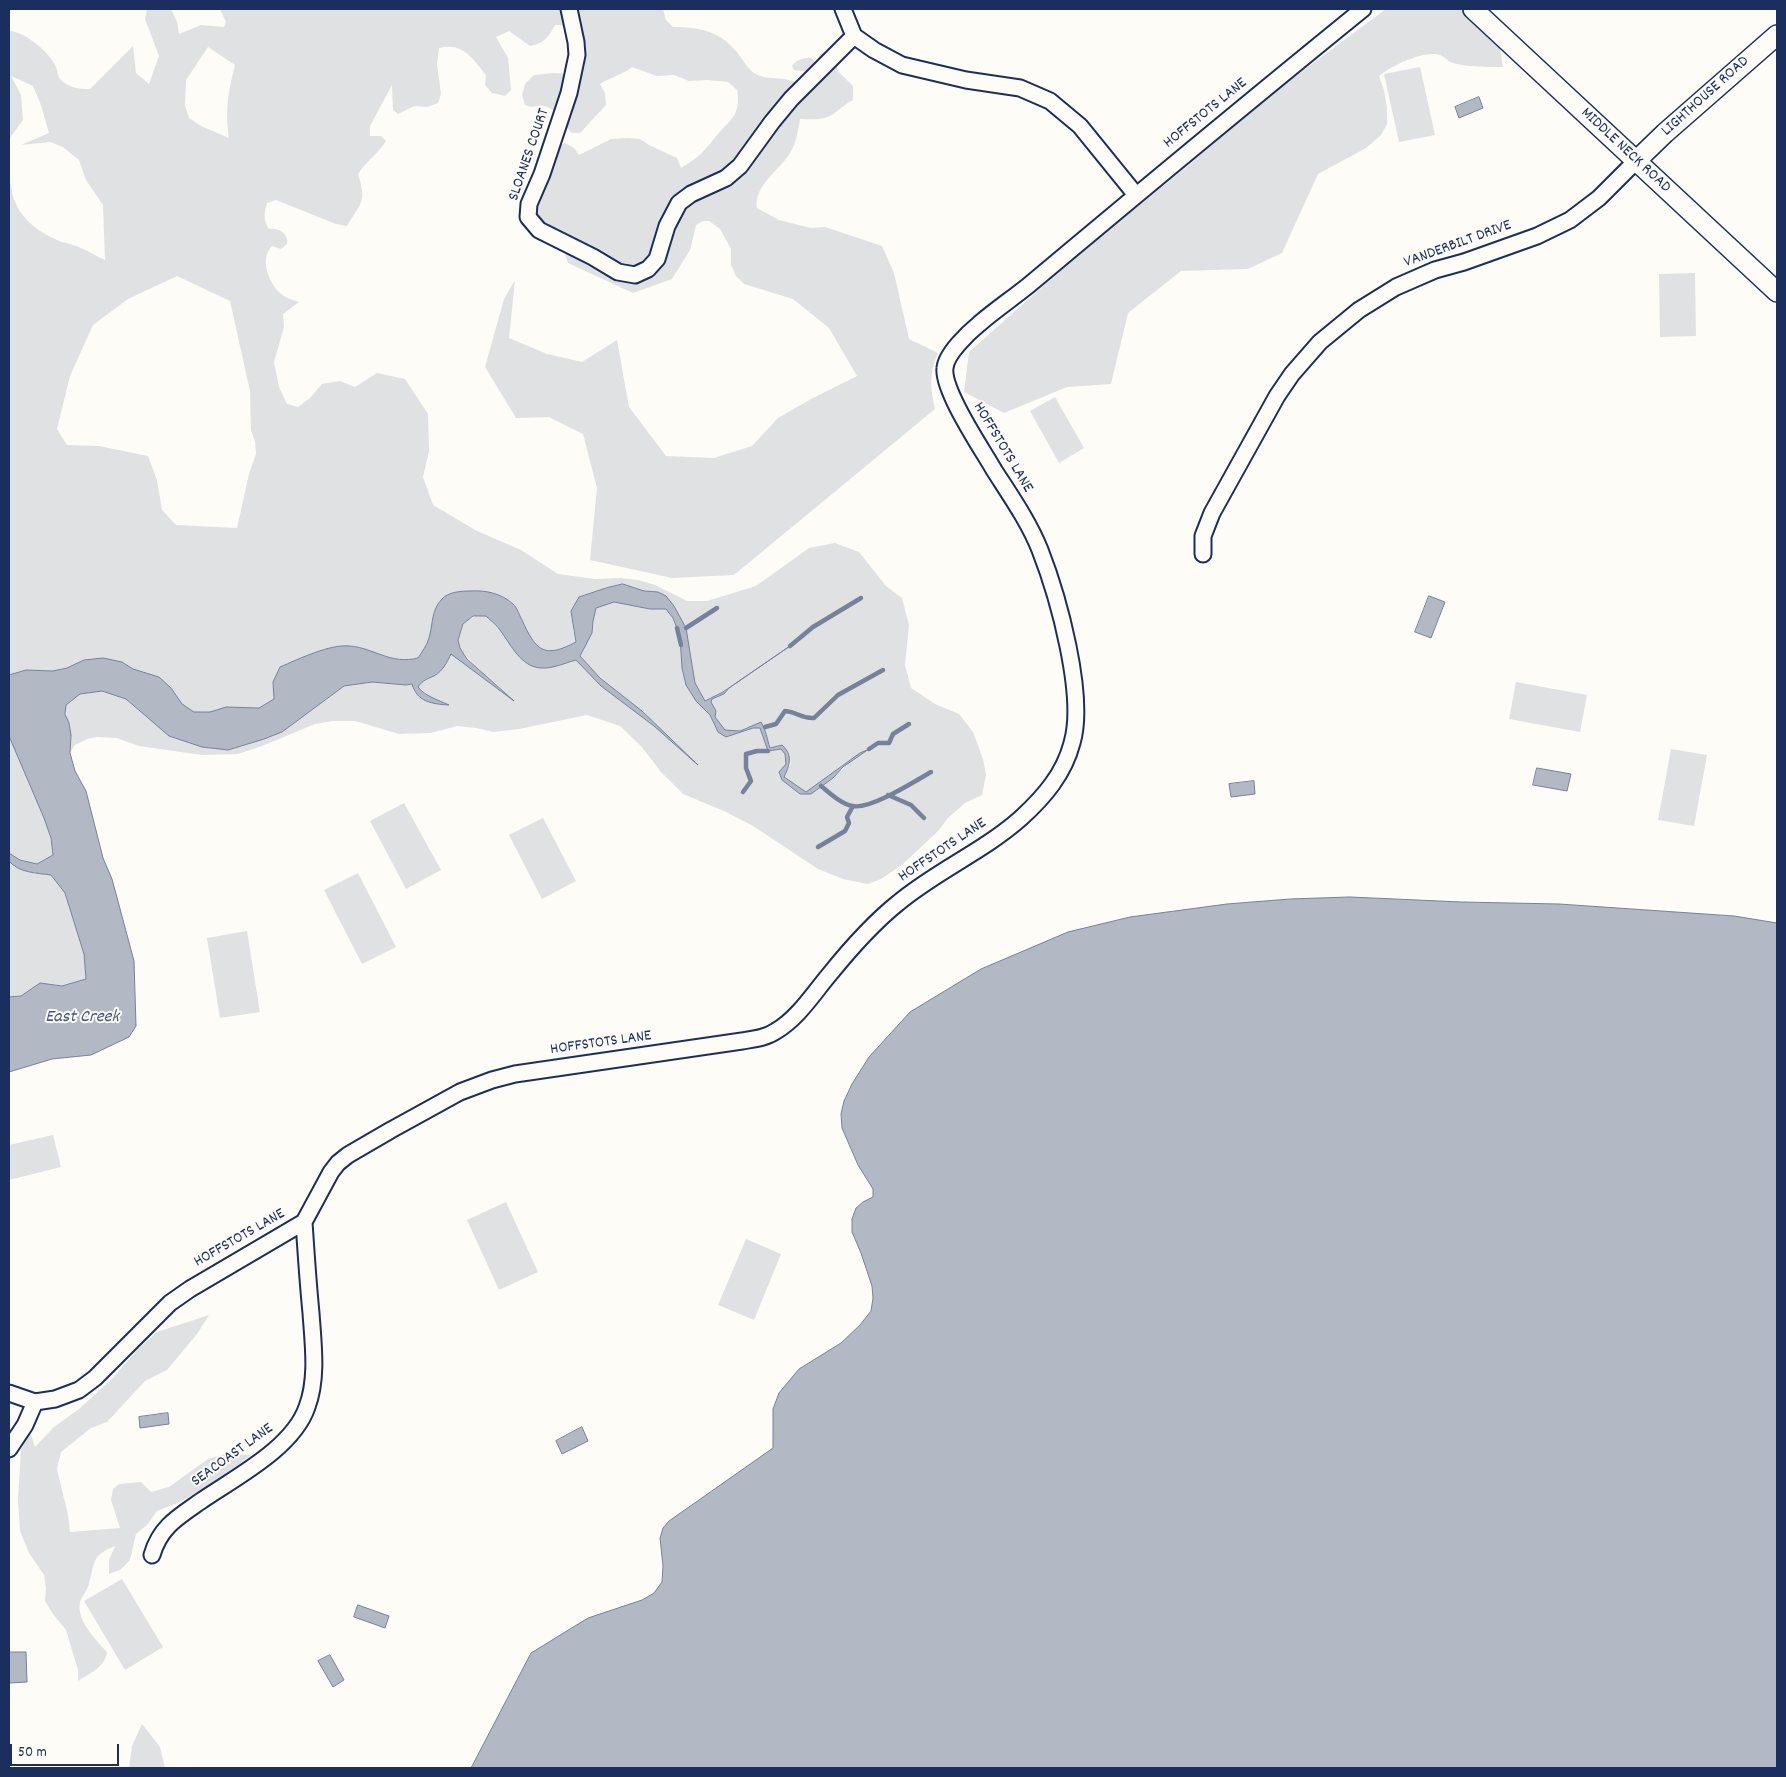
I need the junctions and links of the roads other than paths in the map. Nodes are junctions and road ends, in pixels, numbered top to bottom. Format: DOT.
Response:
graph roads {
  1 [pos="569,9"];
  2 [pos="843,9"];
  3 [pos="1363,9"];
  4 [pos="1473,9"];
  5 [pos="1777,35"];
  6 [pos="854,36"];
  7 [pos="1636,161"];
  8 [pos="1136,194"];
  9 [pos="1777,292"];
  10 [pos="1203,554"];
  11 [pos="304,1222"];
  12 [pos="9,1393"];
  13 [pos="35,1402"];
  14 [pos="9,1450"];
  15 [pos="152,1556"];
  1 -- 6 [label="street, SLOANES COURT"];
  2 -- 6 [label="street"];
  3 -- 8 [label="street, HOFFSTOTS LANE"];
  4 -- 7 [label="street, MIDDLE NECK ROAD"];
  5 -- 7 [label="street, LIGHTHOUSE ROAD"];
  6 -- 8 [label="street"];
  7 -- 9 [label="street, MIDDLE NECK ROAD"];
  7 -- 10 [label="street, VANDERBILT DRIVE"];
  8 -- 11 [label="street, HOFFSTOTS LANE"];
  11 -- 13 [label="street, HOFFSTOTS LANE"];
  11 -- 15 [label="street, SEACOAST LANE"];
  12 -- 13 [label="street, HOFFSTOTS LANE"];
  13 -- 14 [label="street"];
}
